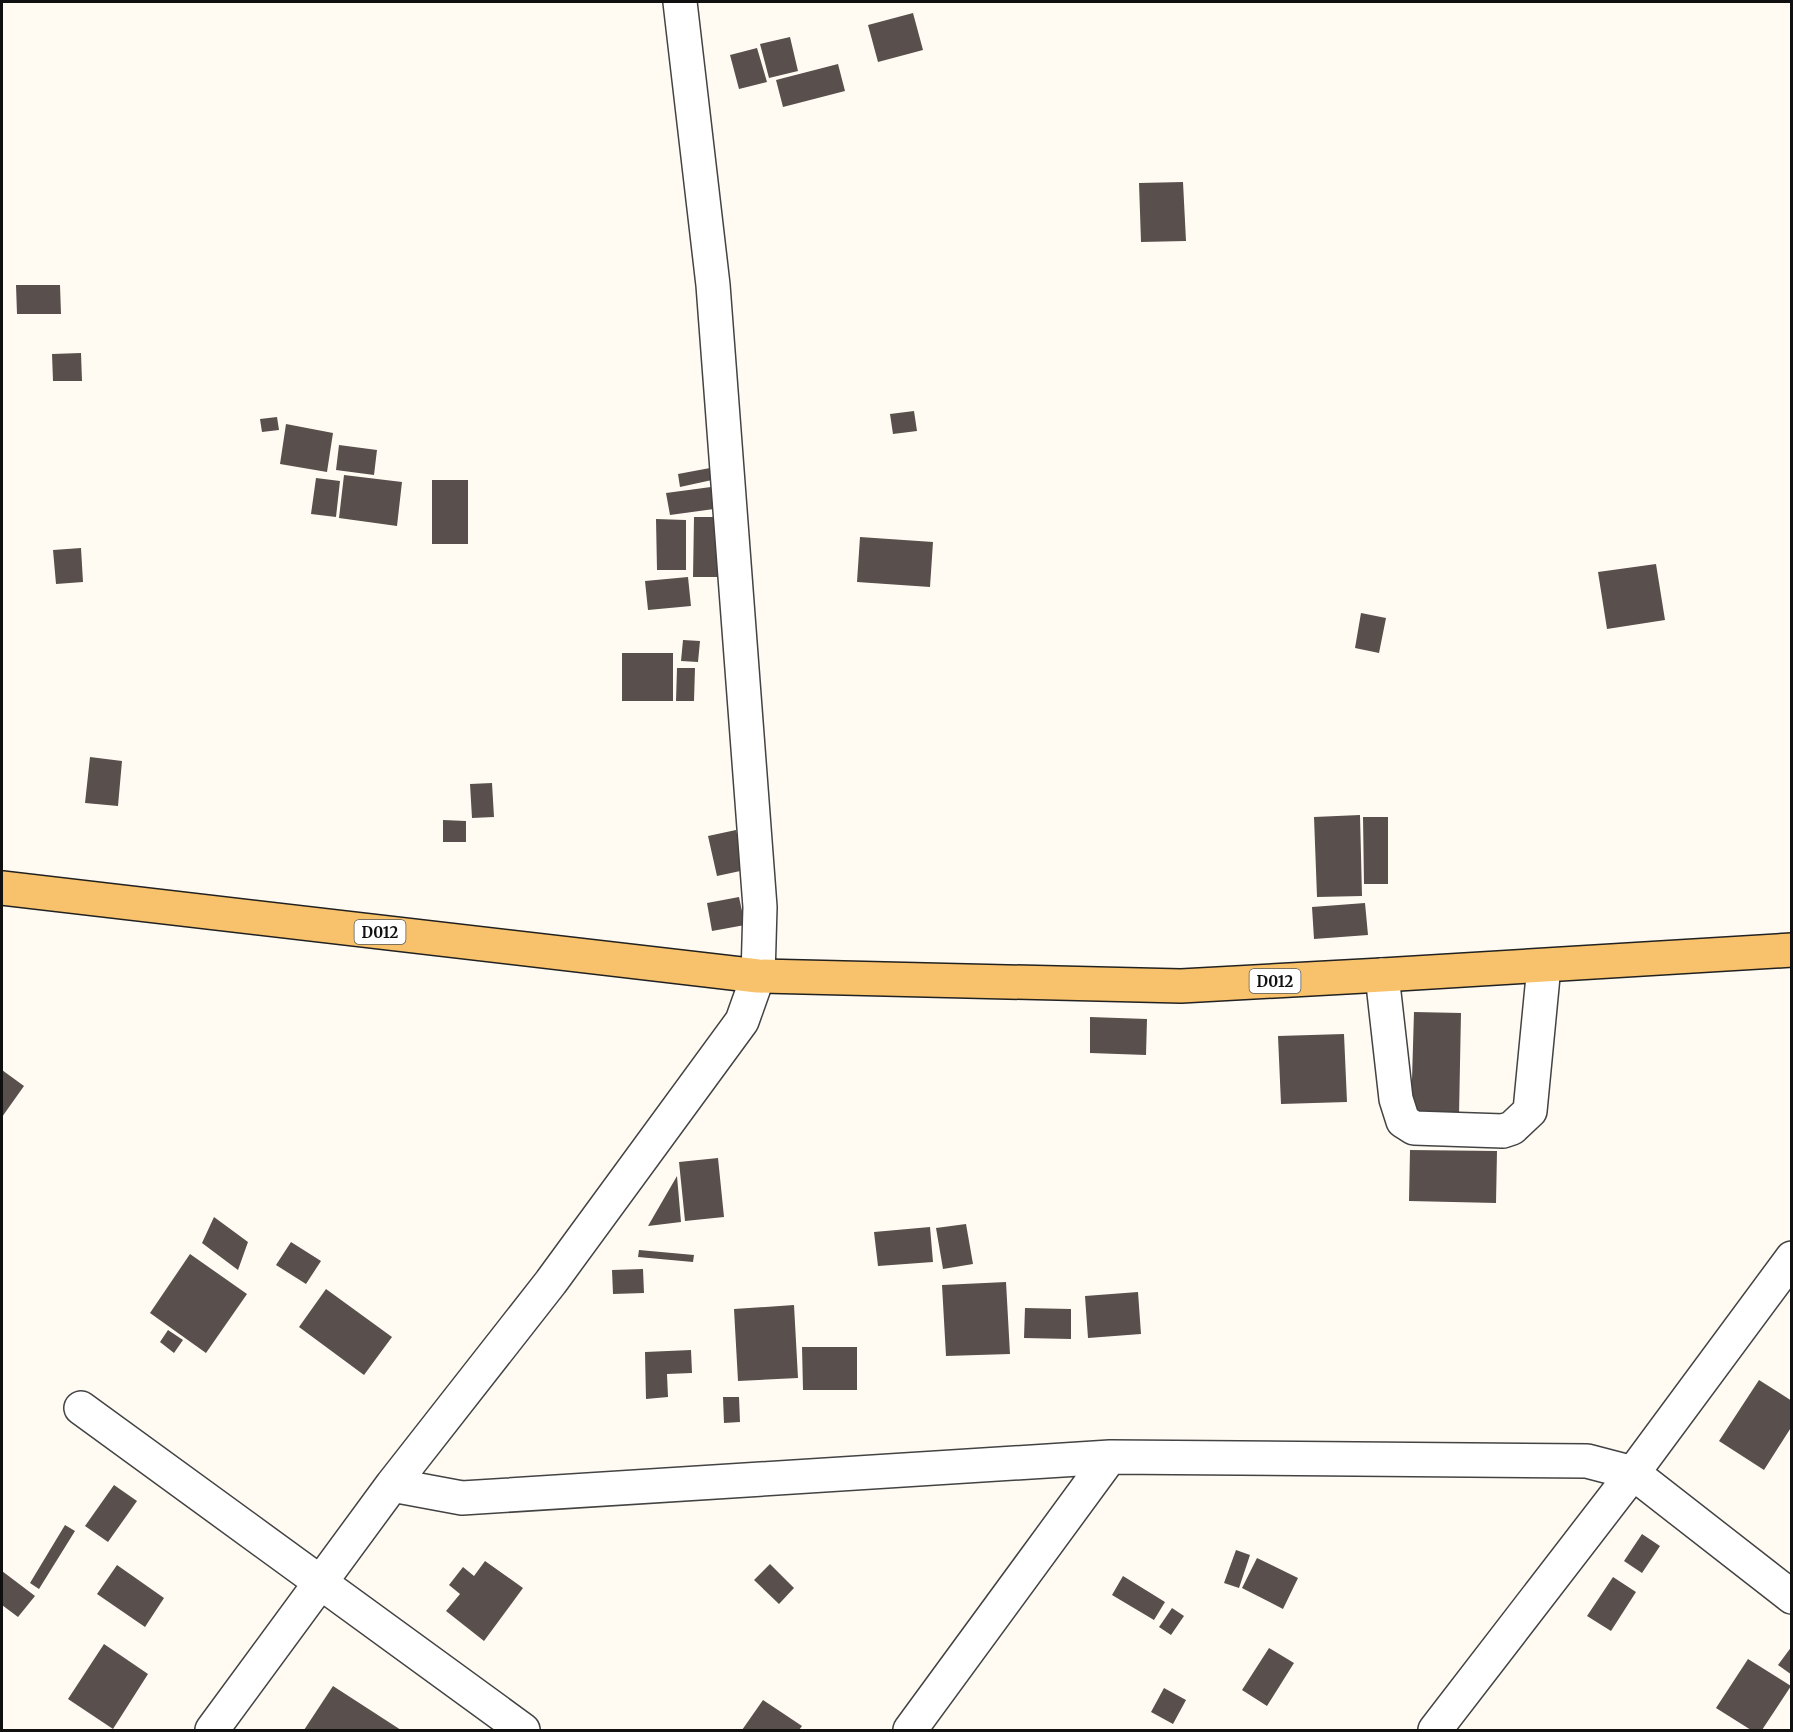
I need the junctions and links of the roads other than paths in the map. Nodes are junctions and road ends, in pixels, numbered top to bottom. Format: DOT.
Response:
graph roads {
  1 [pos="680,2"];
  2 [pos="2,888"];
  3 [pos="1791,950"];
  4 [pos="1544,966"];
  5 [pos="1382,975"];
  6 [pos="758,976"];
  7 [pos="1791,1258"];
  8 [pos="81,1408"];
  9 [pos="1110,1457"];
  10 [pos="1633,1473"];
  11 [pos="392,1485"];
  12 [pos="322,1582"];
  13 [pos="1791,1598"];
  14 [pos="212,1731"];
  15 [pos="523,1731"];
  16 [pos="910,1731"];
  17 [pos="1435,1731"];
  1 -- 6 [label="street"];
  2 -- 6 [label="main road, D012"];
  3 -- 4 [label="main road, D012"];
  4 -- 5 [label="main road, D012"];
  4 -- 5 [label="street"];
  5 -- 6 [label="main road, D012"];
  6 -- 11 [label="street"];
  7 -- 10 [label="street"];
  8 -- 12 [label="street"];
  9 -- 10 [label="street"];
  9 -- 11 [label="street"];
  9 -- 16 [label="street"];
  10 -- 13 [label="street"];
  10 -- 17 [label="street"];
  11 -- 12 [label="street"];
  12 -- 14 [label="street"];
  12 -- 15 [label="street"];
}
